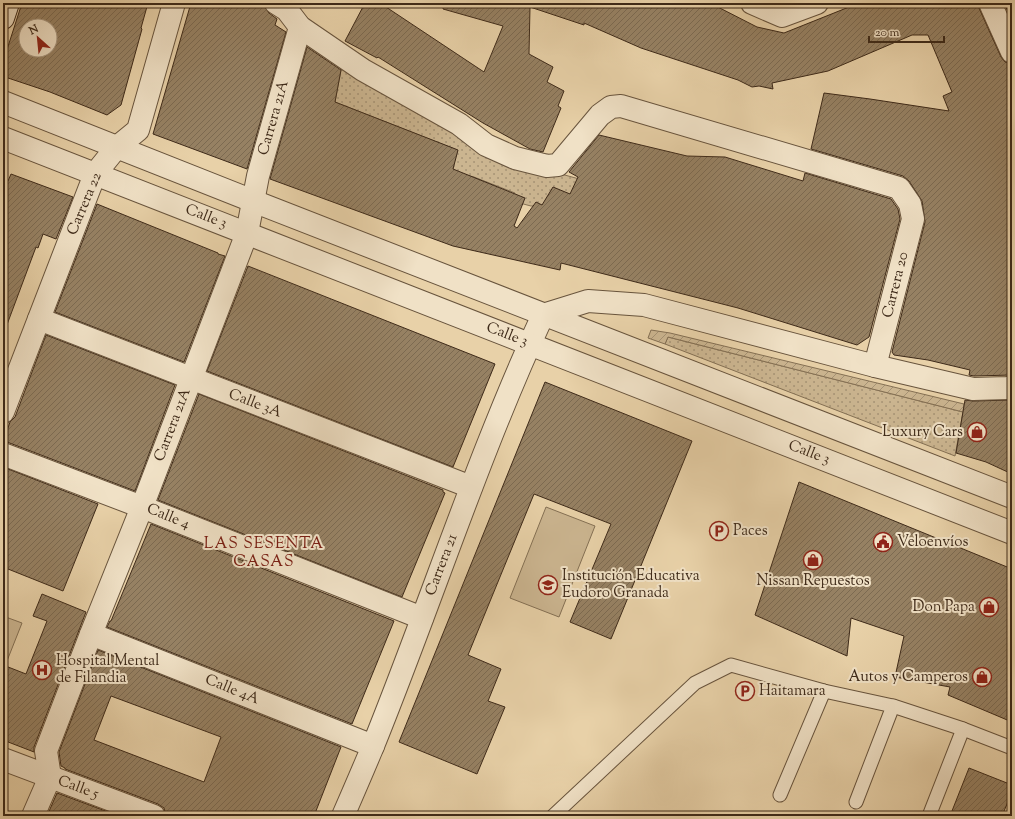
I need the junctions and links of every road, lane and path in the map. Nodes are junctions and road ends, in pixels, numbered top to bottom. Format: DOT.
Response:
graph roads {
  1 [pos="8,3"];
  2 [pos="174,3"];
  3 [pos="276,3"];
  4 [pos="752,3"];
  5 [pos="817,3"];
  6 [pos="990,3"];
  7 [pos="3,18"];
  8 [pos="300,27"];
  9 [pos="1012,52"];
  10 [pos="3,102"];
  11 [pos="3,138"];
  12 [pos="116,148"];
  13 [pos="95,174"];
  14 [pos="253,202"];
  15 [pos="247,233"];
  16 [pos="543,315"];
  17 [pos="39,319"];
  18 [pos="530,344"];
  19 [pos="875,366"];
  20 [pos="191,379"];
  21 [pos="1012,387"];
  22 [pos="3,412"];
  23 [pos="3,454"];
  24 [pos="471,487"];
  25 [pos="1012,497"];
  26 [pos="142,507"];
  27 [pos="1012,532"];
  28 [pos="422,618"];
  29 [pos="91,634"];
  30 [pos="824,691"];
  31 [pos="893,706"];
  32 [pos="963,729"];
  33 [pos="373,746"];
  34 [pos="1012,748"];
  35 [pos="3,758"];
  36 [pos="50,777"];
  37 [pos="780,795"];
  38 [pos="856,802"];
  39 [pos="33,816"];
  40 [pos="154,816"];
  41 [pos="343,816"];
  42 [pos="553,816"];
  43 [pos="929,816"];
  1 -- 7 [label="street"];
  2 -- 12 [label="street, Carrera 22"];
  3 -- 8 [label="street"];
  4 -- 5 [label="street"];
  6 -- 9 [label="street"];
  8 -- 14 [label="street, Carrera 21A"];
  8 -- 19 [label="street, Carrera 20"];
  10 -- 12 [label="street, Calle 3"];
  11 -- 13 [label="street, Calle 3"];
  12 -- 13 [label="street, Carrera 22"];
  12 -- 14 [label="street, Calle 3"];
  13 -- 15 [label="street, Calle 3"];
  13 -- 17 [label="street, Carrera 22"];
  14 -- 15 [label="street, Carrera 21A"];
  14 -- 16 [label="street, Calle 3"];
  15 -- 18 [label="street, Calle 3"];
  15 -- 20 [label="street, Carrera 21A"];
  16 -- 18 [label="street, Carrera 21"];
  16 -- 19 [label="street"];
  16 -- 25 [label="street, Calle 3"];
  17 -- 20 [label="street, Calle 3A"];
  17 -- 22 [label="street, Carrera 22"];
  18 -- 24 [label="street, Carrera 21"];
  18 -- 27 [label="street, Calle 3"];
  19 -- 21 [label="street"];
  20 -- 24 [label="street, Calle 3A"];
  20 -- 26 [label="street, Carrera 21A"];
  23 -- 26 [label="street, Calle 4"];
  24 -- 28 [label="street, Carrera 21"];
  26 -- 28 [label="street, Calle 4"];
  26 -- 29 [label="street, Carrera 21A"];
  28 -- 33 [label="street, Carrera 21"];
  29 -- 33 [label="street, Calle 4A"];
  29 -- 36 [label="street, Carrera 21A"];
  30 -- 31 [label="lane"];
  30 -- 37 [label="lane"];
  30 -- 42 [label="lane"];
  31 -- 32 [label="lane"];
  31 -- 38 [label="lane"];
  32 -- 34 [label="lane"];
  32 -- 43 [label="lane"];
  33 -- 41 [label="street, Carrera 21"];
  35 -- 36 [label="street, Calle 5"];
  36 -- 39 [label="street"];
  36 -- 40 [label="street, Calle 5"];
}
